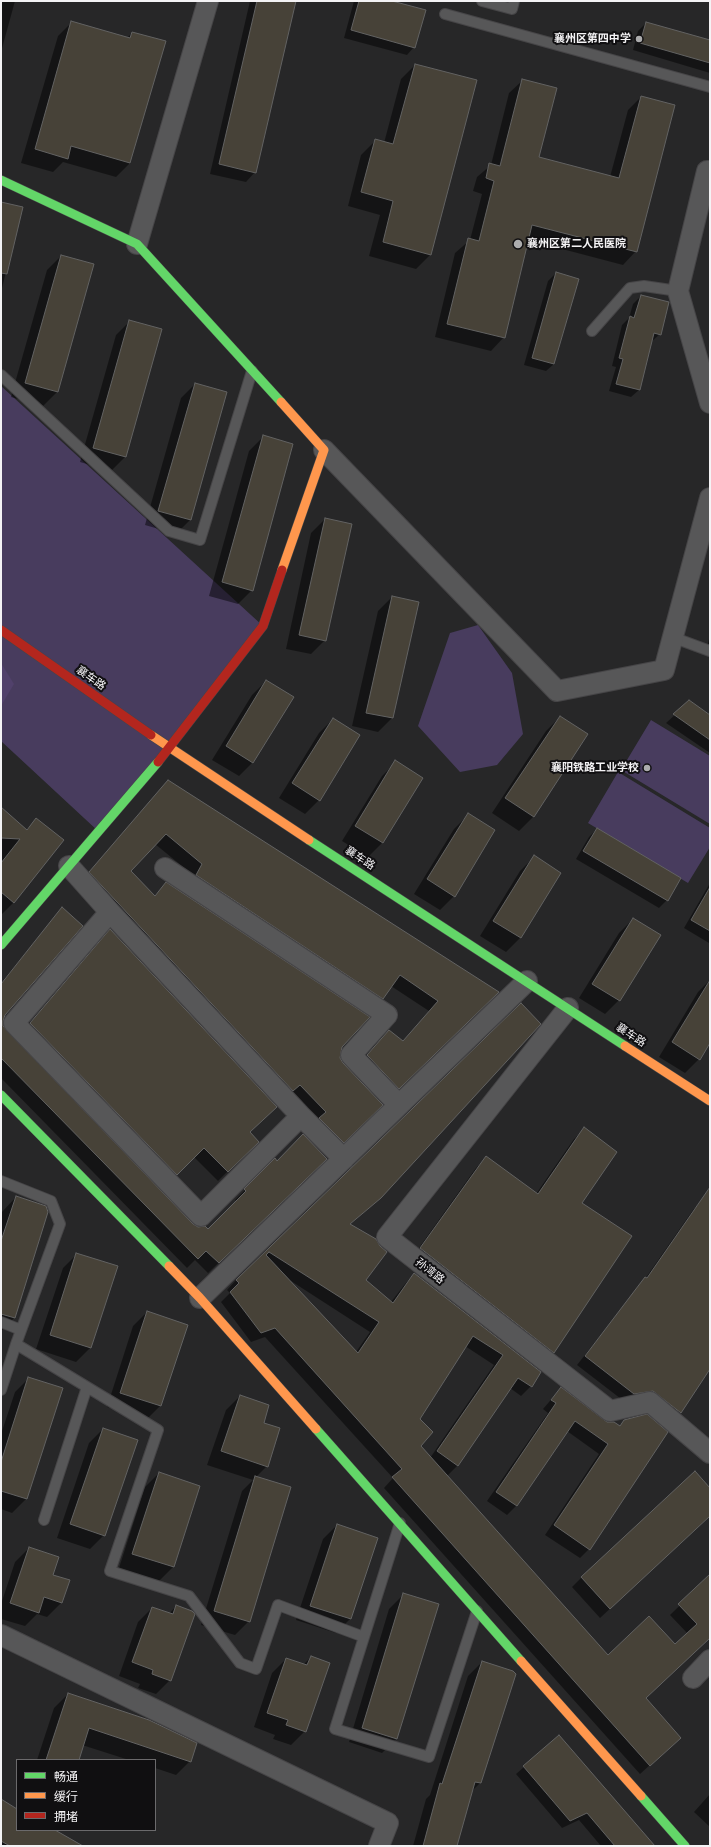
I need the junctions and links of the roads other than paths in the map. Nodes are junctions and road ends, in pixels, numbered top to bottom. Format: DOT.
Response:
graph roads {
  1 [pos="208,1"];
  2 [pos="482,1"];
  3 [pos="514,1"];
  4 [pos="445,14"];
  5 [pos="710,87"];
  6 [pos="709,167"];
  7 [pos="1,180"];
  8 [pos="137,244"];
  9 [pos="678,291"];
  10 [pos="592,331"];
  11 [pos="252,371"];
  12 [pos="1,375"];
  13 [pos="710,402"];
  14 [pos="324,450"];
  15 [pos="710,498"];
  16 [pos="1,630"];
  17 [pos="672,638"];
  18 [pos="710,651"];
  19 [pos="170,748"];
  20 [pos="69,866"];
  21 [pos="165,868"];
  22 [pos="110,912"];
  23 [pos="1,945"];
  24 [pos="527,981"];
  25 [pos="568,1008"];
  26 [pos="1,1095"];
  27 [pos="710,1100"];
  28 [pos="398,1105"];
  29 [pos="301,1116"];
  30 [pos="344,1159"];
  31 [pos="1,1180"];
  32 [pos="200,1298"];
  33 [pos="1,1322"];
  34 [pos="21,1330"];
  35 [pos="16,1344"];
  36 [pos="87,1387"];
  37 [pos="1,1390"];
  38 [pos="710,1453"];
  39 [pos="44,1520"];
  40 [pos="400,1523"];
  41 [pos="478,1611"];
  42 [pos="1,1635"];
  43 [pos="364,1637"];
  44 [pos="710,1660"];
  45 [pos="693,1678"];
  46 [pos="379,1846"];
  47 [pos="685,1846"];
  1 -- 8 [label="street"];
  2 -- 3 [label="lane"];
  4 -- 5 [label="lane"];
  6 -- 9 [label="street"];
  7 -- 8 [label="street"];
  8 -- 11 [label="street"];
  9 -- 10 [label="lane"];
  9 -- 13 [label="street"];
  11 -- 12 [label="lane"];
  11 -- 14 [label="street"];
  14 -- 17 [label="street"];
  14 -- 19 [label="street"];
  15 -- 17 [label="street"];
  16 -- 19 [label="street, 襄车路"];
  17 -- 18 [label="lane"];
  19 -- 20 [label="street"];
  19 -- 24 [label="street, 襄车路"];
  20 -- 22 [label="street"];
  20 -- 23 [label="street"];
  21 -- 28 [label="street"];
  22 -- 29 [label="street"];
  22 -- 29 [label="street"];
  24 -- 25 [label="street, 襄车路"];
  24 -- 28 [label="street"];
  25 -- 27 [label="street, 襄车路"];
  25 -- 38 [label="street, 孙湾路"];
  26 -- 32 [label="street"];
  28 -- 30 [label="street"];
  29 -- 30 [label="street"];
  30 -- 32 [label="street"];
  31 -- 34 [label="lane"];
  32 -- 40 [label="street"];
  33 -- 34 [label="lane"];
  34 -- 35 [label="lane"];
  35 -- 36 [label="lane"];
  35 -- 37 [label="lane"];
  36 -- 39 [label="lane"];
  36 -- 43 [label="lane"];
  40 -- 41 [label="street"];
  40 -- 43 [label="lane"];
  41 -- 43 [label="lane"];
  41 -- 47 [label="street"];
  42 -- 46 [label="street"];
  44 -- 45 [label="street"];
}
